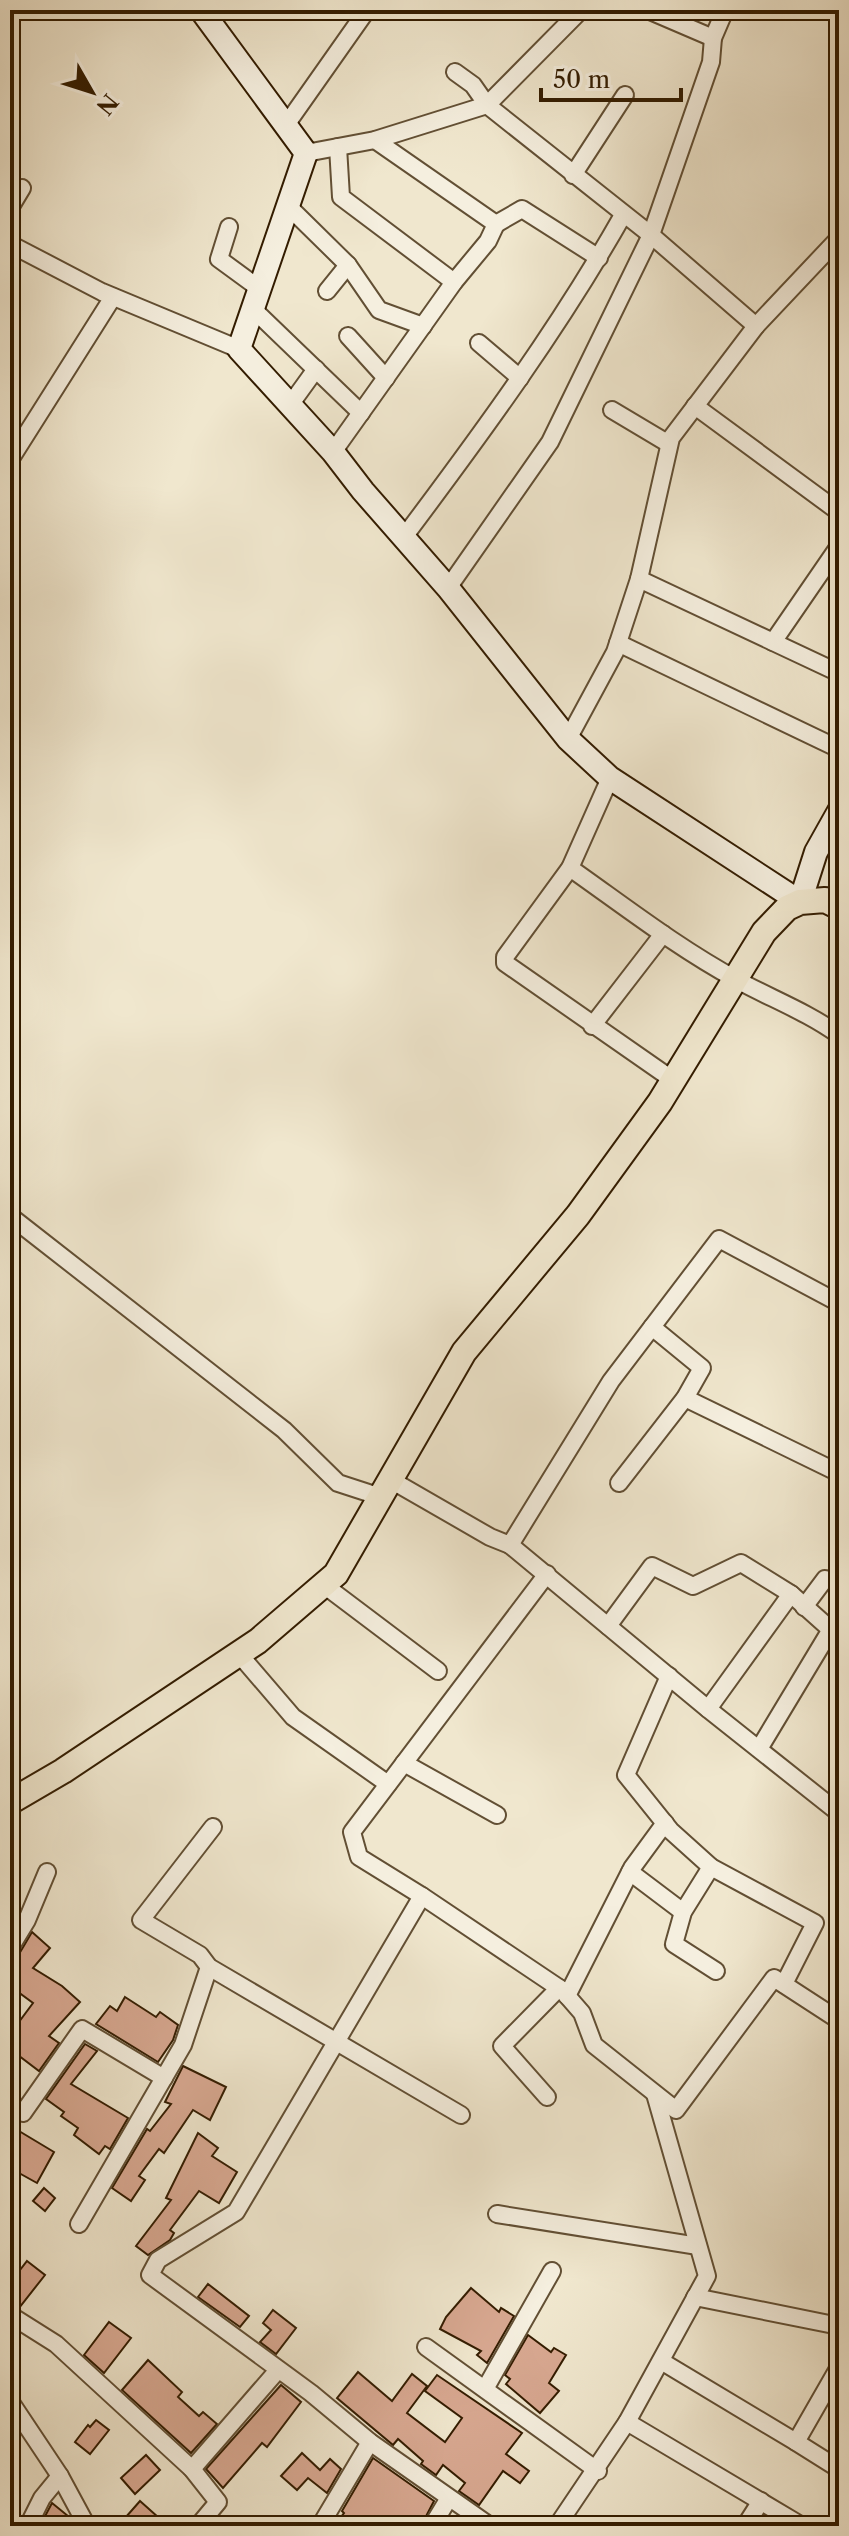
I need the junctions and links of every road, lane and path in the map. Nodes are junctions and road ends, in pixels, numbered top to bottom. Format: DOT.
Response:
graph roads {
  1 [pos="202,10"];
  2 [pos="367,10"];
  3 [pos="581,10"];
  4 [pos="633,10"];
  5 [pos="725,10"];
  6 [pos="713,38"];
  7 [pos="455,72"];
  8 [pos="625,95"];
  9 [pos="487,105"];
  10 [pos="286,125"];
  11 [pos="375,140"];
  12 [pos="338,147"];
  13 [pos="306,153"];
  14 [pos="573,175"];
  15 [pos="22,188"];
  16 [pos="288,206"];
  17 [pos="10,208"];
  18 [pos="623,215"];
  19 [pos="496,224"];
  20 [pos="229,227"];
  21 [pos="651,235"];
  22 [pos="839,238"];
  23 [pos="10,244"];
  24 [pos="599,258"];
  25 [pos="348,265"];
  26 [pos="454,282"];
  27 [pos="327,291"];
  28 [pos="113,297"];
  29 [pos="256,299"];
  30 [pos="423,326"];
  31 [pos="756,326"];
  32 [pos="348,336"];
  33 [pos="479,343"];
  34 [pos="239,349"];
  35 [pos="316,369"];
  36 [pos="386,378"];
  37 [pos="520,378"];
  38 [pos="290,405"];
  39 [pos="695,406"];
  40 [pos="612,410"];
  41 [pos="361,413"];
  42 [pos="669,444"];
  43 [pos="333,452"];
  44 [pos="10,460"];
  45 [pos="839,512"];
  46 [pos="404,537"];
  47 [pos="839,546"];
  48 [pos="639,579"];
  49 [pos="448,588"];
  50 [pos="773,642"];
  51 [pos="618,643"];
  52 [pos="839,673"];
  53 [pos="568,739"];
  54 [pos="839,749"];
  55 [pos="610,778"];
  56 [pos="839,811"];
  57 [pos="570,868"];
  58 [pos="800,902"];
  59 [pos="839,907"];
  60 [pos="663,934"];
  61 [pos="737,980"];
  62 [pos="592,1026"];
  63 [pos="839,1035"];
  64 [pos="673,1080"];
  65 [pos="10,1216"];
  66 [pos="839,1303"];
  67 [pos="652,1327"];
  68 [pos="685,1398"];
  69 [pos="838,1471"];
  70 [pos="619,1483"];
  71 [pos="386,1488"];
  72 [pos="510,1545"];
  73 [pos="547,1574"];
  74 [pos="839,1582"];
  75 [pos="324,1585"];
  76 [pos="791,1594"];
  77 [pos="804,1607"];
  78 [pos="608,1626"];
  79 [pos="835,1634"];
  80 [pos="239,1654"];
  81 [pos="438,1671"];
  82 [pos="669,1676"];
  83 [pos="708,1709"];
  84 [pos="759,1749"];
  85 [pos="404,1763"];
  86 [pos="388,1784"];
  87 [pos="10,1802"];
  88 [pos="839,1813"];
  89 [pos="497,1815"];
  90 [pos="665,1823"];
  91 [pos="213,1827"];
  92 [pos="711,1867"];
  93 [pos="47,1872"];
  94 [pos="630,1872"];
  95 [pos="422,1896"];
  96 [pos="683,1912"];
  97 [pos="10,1948"];
  98 [pos="209,1967"];
  99 [pos="716,1971"];
  100 [pos="784,1984"];
  101 [pos="563,1992"];
  102 [pos="839,2010"];
  103 [pos="335,2040"];
  104 [pos="164,2078"];
  105 [pos="655,2094"];
  106 [pos="547,2097"];
  107 [pos="10,2103"];
  108 [pos="461,2115"];
  109 [pos="497,2214"];
  110 [pos="79,2224"];
  111 [pos="698,2246"];
  112 [pos="552,2271"];
  113 [pos="695,2297"];
  114 [pos="10,2315"];
  115 [pos="839,2326"];
  116 [pos="426,2347"];
  117 [pos="661,2361"];
  118 [pos="839,2367"];
  119 [pos="278,2370"];
  120 [pos="485,2389"];
  121 [pos="10,2401"];
  122 [pos="627,2422"];
  123 [pos="370,2442"];
  124 [pos="796,2442"];
  125 [pos="192,2469"];
  126 [pos="839,2469"];
  127 [pos="597,2470"];
  128 [pos="60,2476"];
  129 [pos="449,2498"];
  130 [pos="761,2501"];
  131 [pos="28,2526"];
  132 [pos="87,2526"];
  133 [pos="198,2526"];
  134 [pos="320,2526"];
  135 [pos="432,2526"];
  136 [pos="490,2526"];
  137 [pos="557,2526"];
  138 [pos="745,2526"];
  139 [pos="802,2526"];
  1 -- 10 [label="street"];
  2 -- 10 [label="street"];
  3 -- 9 [label="street"];
  4 -- 6 [label="street"];
  5 -- 6 [label="street"];
  6 -- 21 [label="street"];
  7 -- 9 [label="street"];
  8 -- 14 [label="street"];
  9 -- 11 [label="street"];
  9 -- 14 [label="street"];
  10 -- 13 [label="street"];
  11 -- 12 [label="street"];
  11 -- 19 [label="street"];
  12 -- 13 [label="street"];
  12 -- 26 [label="street"];
  13 -- 16 [label="street"];
  14 -- 18 [label="street"];
  15 -- 17 [label="street"];
  16 -- 25 [label="street"];
  16 -- 29 [label="street"];
  18 -- 21 [label="street"];
  18 -- 24 [label="street"];
  19 -- 24 [label="street"];
  19 -- 26 [label="street"];
  20 -- 29 [label="street"];
  21 -- 31 [label="street"];
  21 -- 49 [label="street"];
  22 -- 31 [label="street"];
  23 -- 28 [label="street"];
  24 -- 37 [label="street"];
  25 -- 27 [label="street"];
  25 -- 30 [label="street"];
  26 -- 30 [label="street"];
  28 -- 34 [label="street"];
  28 -- 44 [label="street"];
  29 -- 34 [label="street"];
  29 -- 35 [label="street"];
  30 -- 36 [label="street"];
  31 -- 39 [label="street"];
  32 -- 36 [label="street"];
  33 -- 37 [label="street"];
  34 -- 38 [label="street"];
  35 -- 38 [label="street"];
  35 -- 41 [label="street"];
  36 -- 41 [label="street"];
  37 -- 46 [label="street"];
  38 -- 43 [label="street"];
  39 -- 42 [label="street"];
  39 -- 45 [label="street"];
  40 -- 42 [label="street"];
  41 -- 43 [label="street"];
  42 -- 48 [label="street"];
  43 -- 46 [label="street"];
  46 -- 49 [label="street"];
  47 -- 50 [label="street"];
  48 -- 50 [label="street"];
  48 -- 51 [label="street"];
  49 -- 53 [label="street"];
  50 -- 52 [label="street"];
  51 -- 53 [label="street"];
  51 -- 54 [label="street"];
  53 -- 55 [label="street"];
  55 -- 57 [label="street"];
  55 -- 58 [label="street"];
  56 -- 58 [label="street"];
  57 -- 60 [label="street"];
  57 -- 62 [label="street"];
  58 -- 59 [label="main road"];
  58 -- 61 [label="main road"];
  60 -- 61 [label="street"];
  60 -- 62 [label="street"];
  61 -- 63 [label="street"];
  61 -- 64 [label="main road"];
  62 -- 64 [label="street"];
  64 -- 71 [label="main road"];
  65 -- 71 [label="street"];
  66 -- 67 [label="street"];
  67 -- 68 [label="street"];
  67 -- 72 [label="street"];
  68 -- 69 [label="street"];
  68 -- 70 [label="street"];
  71 -- 72 [label="street"];
  71 -- 75 [label="main road"];
  72 -- 73 [label="street"];
  73 -- 78 [label="street"];
  73 -- 85 [label="street"];
  74 -- 77 [label="street"];
  75 -- 80 [label="main road"];
  75 -- 81 [label="street"];
  76 -- 77 [label="street"];
  76 -- 78 [label="street"];
  76 -- 83 [label="street"];
  77 -- 79 [label="street"];
  78 -- 82 [label="street"];
  79 -- 84 [label="street"];
  80 -- 86 [label="street"];
  80 -- 87 [label="main road"];
  82 -- 83 [label="street"];
  82 -- 90 [label="street"];
  83 -- 84 [label="street"];
  84 -- 88 [label="street"];
  85 -- 86 [label="street"];
  85 -- 89 [label="street"];
  86 -- 95 [label="street"];
  90 -- 92 [label="street"];
  90 -- 94 [label="street"];
  91 -- 98 [label="street"];
  92 -- 96 [label="street"];
  92 -- 100 [label="street"];
  93 -- 97 [label="street"];
  94 -- 96 [label="street"];
  94 -- 101 [label="street"];
  95 -- 101 [label="street"];
  95 -- 103 [label="street"];
  96 -- 99 [label="street"];
  98 -- 103 [label="street"];
  98 -- 104 [label="street"];
  100 -- 102 [label="street"];
  100 -- 105 [label="street"];
  101 -- 105 [label="street"];
  101 -- 106 [label="street"];
  103 -- 108 [label="street"];
  103 -- 119 [label="street"];
  104 -- 107 [label="street"];
  104 -- 110 [label="street"];
  105 -- 111 [label="street"];
  109 -- 111 [label="street"];
  111 -- 113 [label="street"];
  112 -- 120 [label="street"];
  113 -- 115 [label="street"];
  113 -- 117 [label="street"];
  114 -- 125 [label="street"];
  116 -- 120 [label="street"];
  117 -- 122 [label="street"];
  117 -- 124 [label="street"];
  118 -- 124 [label="street"];
  119 -- 123 [label="street"];
  119 -- 125 [label="street"];
  120 -- 127 [label="street"];
  121 -- 128 [label="street"];
  122 -- 127 [label="street"];
  122 -- 130 [label="street"];
  123 -- 129 [label="street"];
  123 -- 134 [label="street"];
  124 -- 126 [label="street"];
  125 -- 133 [label="street"];
  127 -- 137 [label="street"];
  128 -- 131 [label="street"];
  128 -- 132 [label="street"];
  129 -- 135 [label="street"];
  129 -- 136 [label="street"];
  130 -- 138 [label="street"];
  130 -- 139 [label="street"];
}
